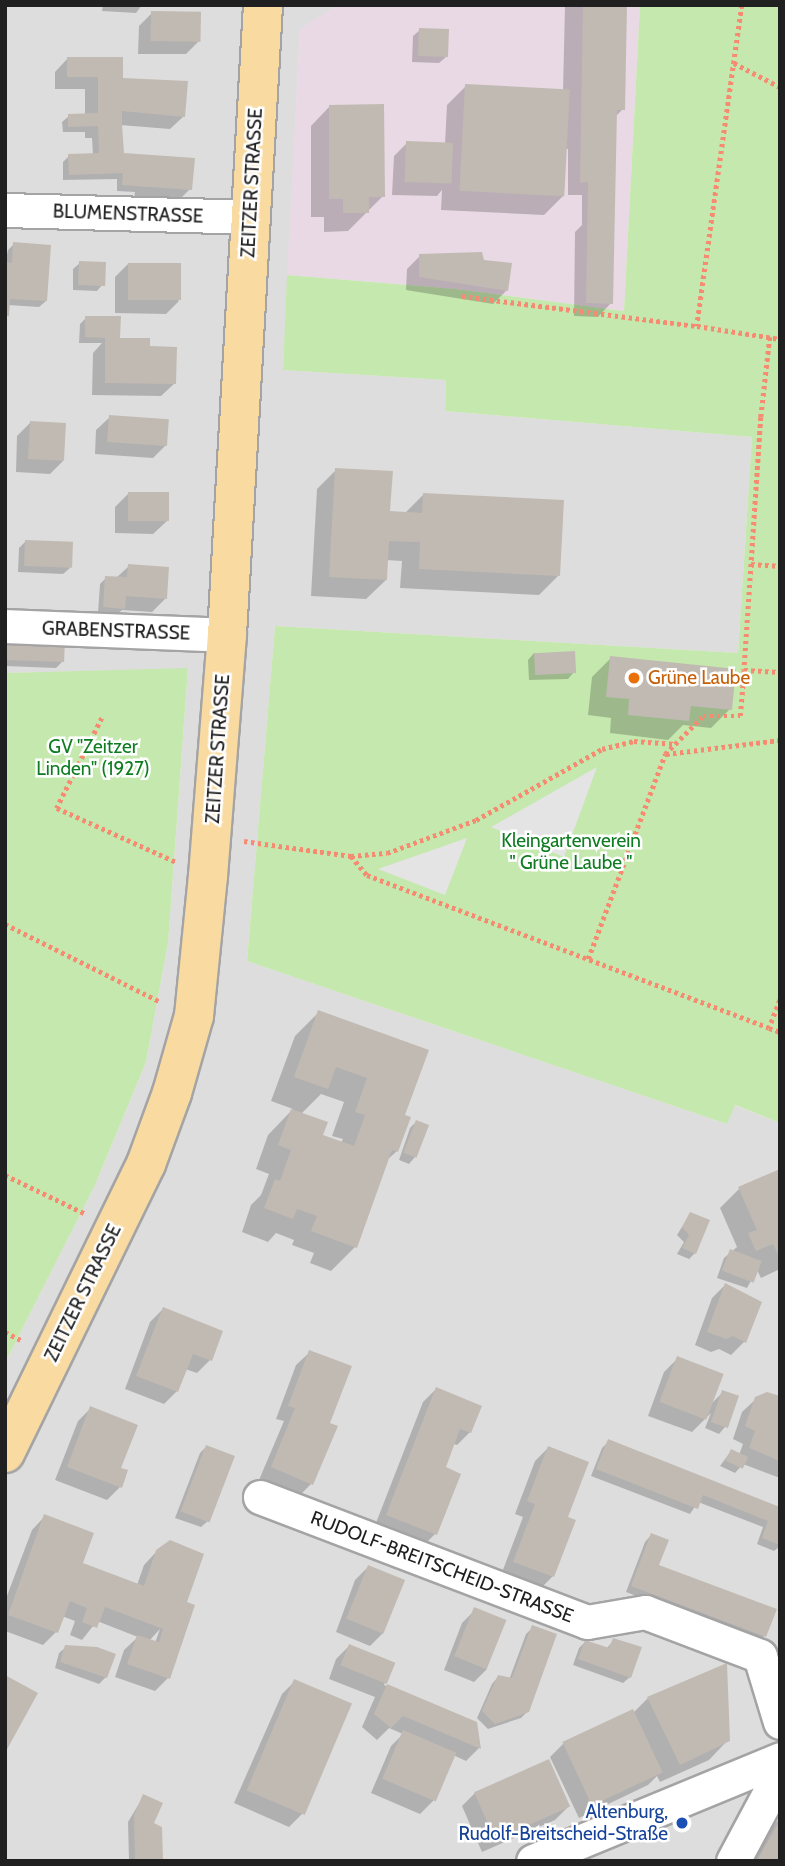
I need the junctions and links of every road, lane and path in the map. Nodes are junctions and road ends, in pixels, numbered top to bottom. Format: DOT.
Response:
graph roads {
  1 [pos="263,5"];
  2 [pos="742,5"];
  3 [pos="734,63"];
  4 [pos="780,87"];
  5 [pos="5,210"];
  6 [pos="250,217"];
  7 [pos="462,296"];
  8 [pos="697,326"];
  9 [pos="770,338"];
  10 [pos="780,339"];
  11 [pos="751,564"];
  12 [pos="780,566"];
  13 [pos="5,626"];
  14 [pos="227,635"];
  15 [pos="744,670"];
  16 [pos="780,672"];
  17 [pos="102,718"];
  18 [pos="780,740"];
  19 [pos="676,744"];
  20 [pos="665,754"];
  21 [pos="212,836"];
  22 [pos="351,856"];
  23 [pos="208,877"];
  24 [pos="5,924"];
  25 [pos="588,959"];
  26 [pos="780,1000"];
  27 [pos="194,1016"];
  28 [pos="769,1028"];
  29 [pos="780,1032"];
  30 [pos="5,1175"];
  31 [pos="115,1227"];
  32 [pos="5,1453"];
  33 [pos="260,1497"];
  34 [pos="780,1722"];
  35 [pos="780,1759"];
  36 [pos="780,1773"];
  37 [pos="533,1861"];
  38 [pos="733,1861"];
  1 -- 6 [label="main road, ZEITZER STRASSE"];
  2 -- 3 [label="path"];
  3 -- 4 [label="path"];
  3 -- 8 [label="path"];
  5 -- 6 [label="street, BLUMENSTRASSE"];
  6 -- 14 [label="main road, ZEITZER STRASSE"];
  7 -- 8 [label="path"];
  8 -- 9 [label="path"];
  9 -- 10 [label="path"];
  9 -- 11 [label="path"];
  11 -- 12 [label="path"];
  11 -- 15 [label="path"];
  13 -- 14 [label="street, GRABENSTRASSE"];
  14 -- 21 [label="main road, ZEITZER STRASSE"];
  15 -- 16 [label="path"];
  15 -- 19 [label="path"];
  17 -- 23 [label="path"];
  18 -- 20 [label="path"];
  19 -- 20 [label="path"];
  19 -- 22 [label="path"];
  20 -- 25 [label="path"];
  21 -- 22 [label="path"];
  21 -- 23 [label="main road, ZEITZER STRASSE"];
  22 -- 25 [label="path"];
  23 -- 27 [label="main road, ZEITZER STRASSE"];
  24 -- 27 [label="path"];
  25 -- 28 [label="path"];
  26 -- 28 [label="path"];
  27 -- 31 [label="main road, ZEITZER STRASSE"];
  28 -- 29 [label="path"];
  30 -- 31 [label="path"];
  31 -- 32 [label="main road, ZEITZER STRASSE"];
  33 -- 34 [label="street, RUDOLF-BREITSCHEID-STRASSE"];
  35 -- 37 [label="street"];
  36 -- 38 [label="street"];
}
